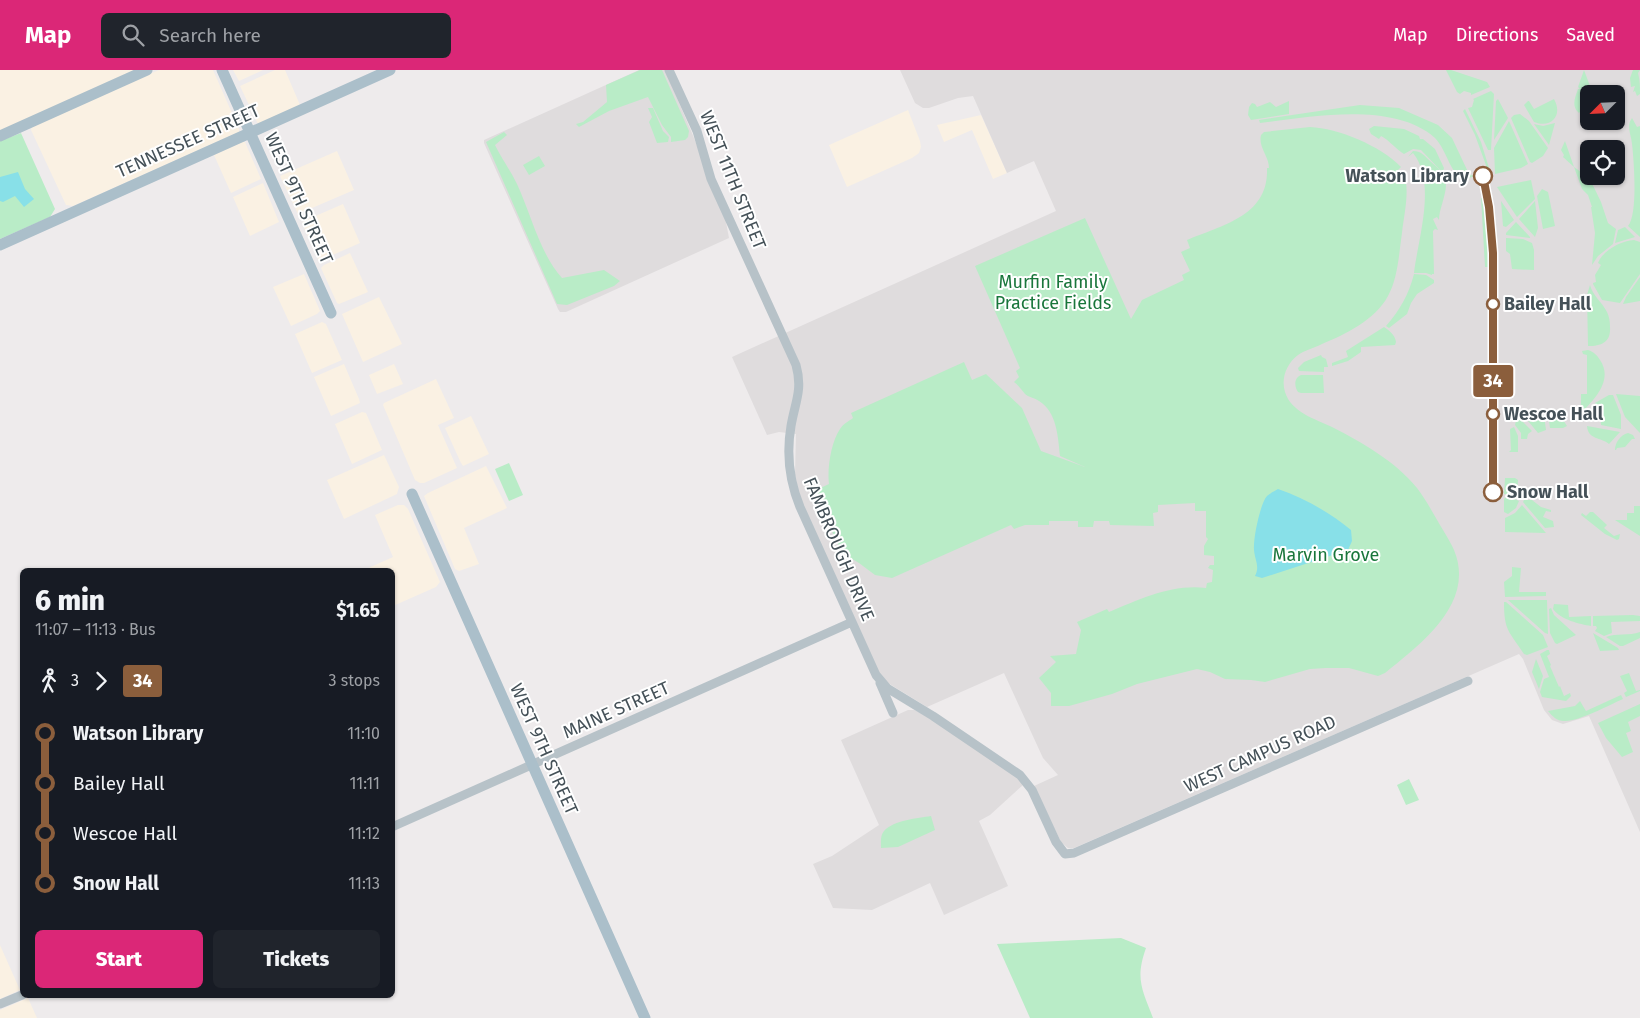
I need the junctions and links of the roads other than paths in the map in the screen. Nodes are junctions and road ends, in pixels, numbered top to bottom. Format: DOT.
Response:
graph roads {
  1 [pos="147,70"];
  2 [pos="222,70"];
  3 [pos="390,70"];
  4 [pos="669,70"];
  5 [pos="250,133"];
  6 [pos="0,136"];
  7 [pos="0,245"];
  8 [pos="331,313"];
  9 [pos="780,330"];
  10 [pos="412,494"];
  11 [pos="852,622"];
  12 [pos="876,675"];
  13 [pos="1468,681"];
  14 [pos="893,713"];
  15 [pos="533,765"];
  16 [pos="395,826"];
  17 [pos="1065,854"];
  18 [pos="20,995"];
  19 [pos="0,1004"];
  20 [pos="645,1018"];
  1 -- 6 [label="main road"];
  2 -- 5 [label="main road, WEST 9TH STREET"];
  3 -- 5 [label="main road, TENNESSEE STREET"];
  4 -- 9 [label="street, WEST 11TH STREET"];
  5 -- 7 [label="main road, TENNESSEE STREET"];
  5 -- 8 [label="main road, WEST 9TH STREET"];
  9 -- 11 [label="street, FAMBROUGH DRIVE"];
  10 -- 15 [label="main road, WEST 9TH STREET"];
  11 -- 12 [label="street, FAMBROUGH DRIVE"];
  11 -- 15 [label="street, MAINE STREET"];
  12 -- 14 [label="street"];
  12 -- 17 [label="street, FAMBROUGH DRIVE"];
  13 -- 17 [label="street, WEST CAMPUS ROAD"];
  15 -- 16 [label="street, MAINE STREET"];
  15 -- 20 [label="main road, WEST 9TH STREET"];
  18 -- 19 [label="street"];
}
